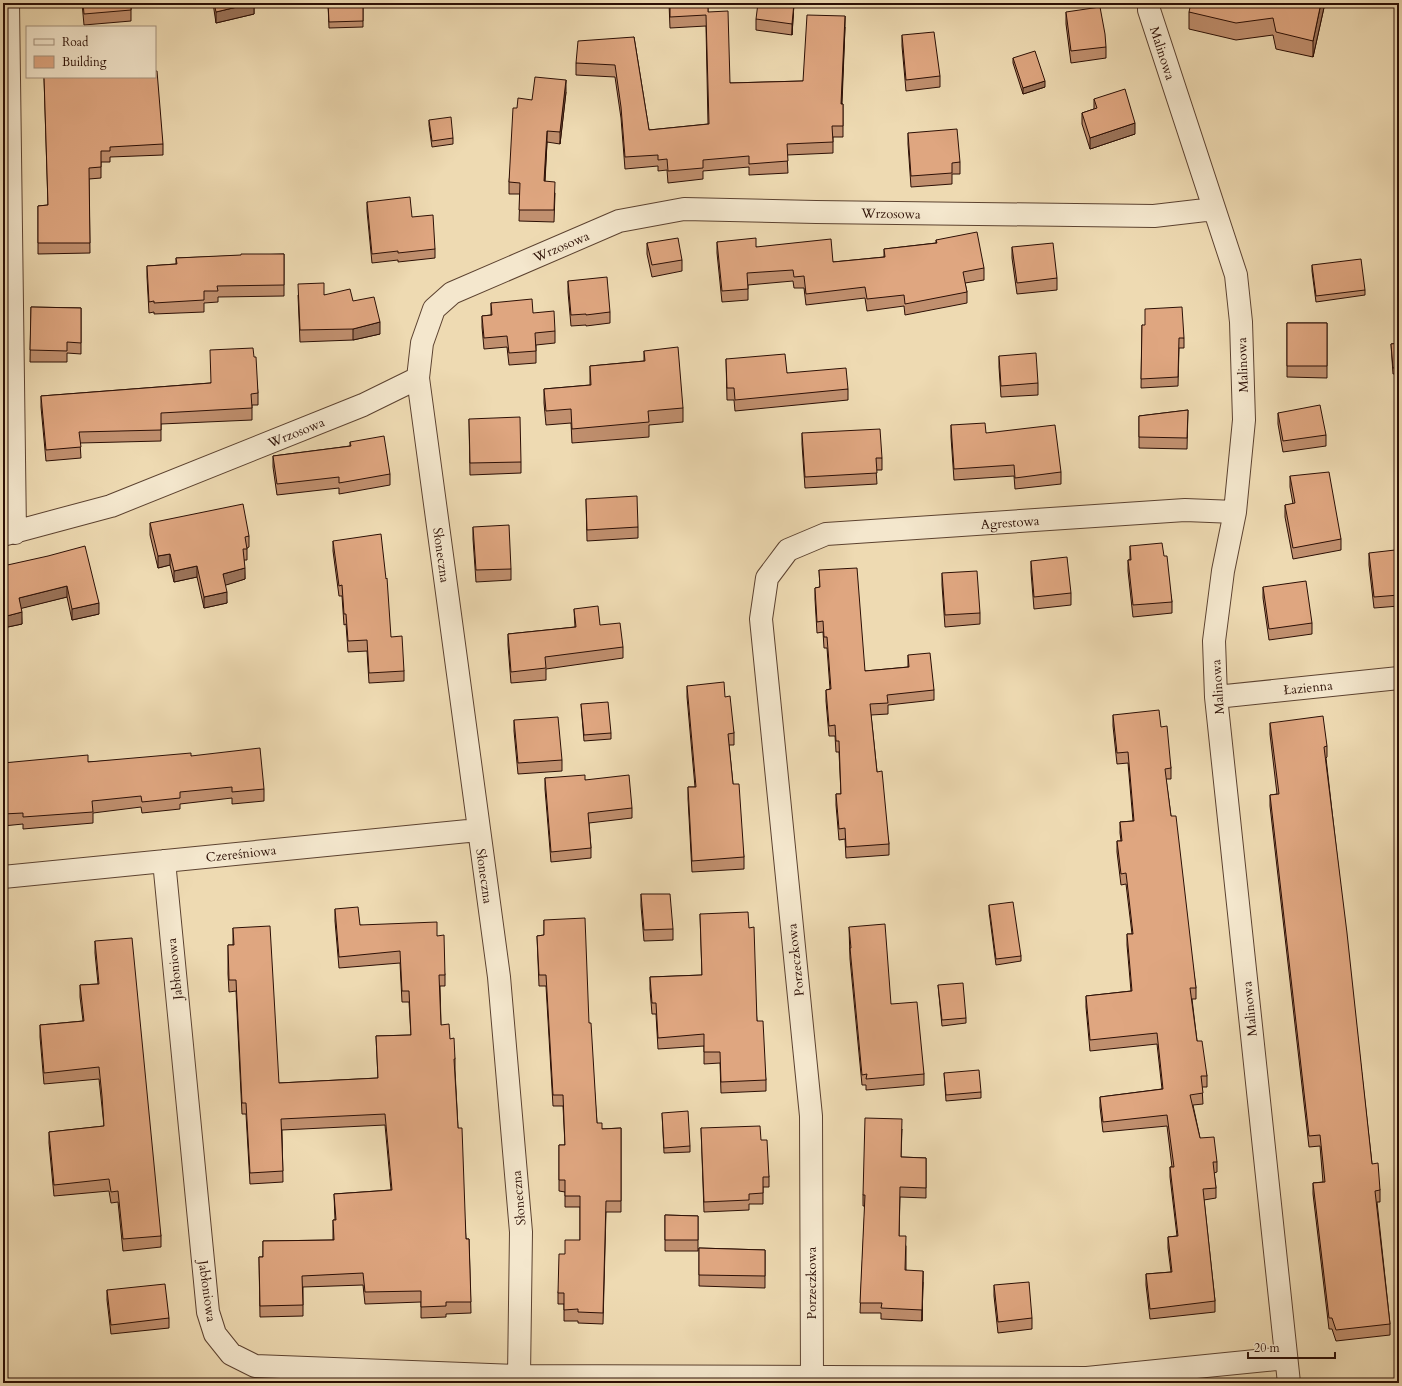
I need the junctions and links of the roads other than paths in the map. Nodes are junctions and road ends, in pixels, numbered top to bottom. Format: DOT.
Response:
graph roads {
  1 [pos="8,3"];
  2 [pos="1149,3"];
  3 [pos="1214,209"];
  4 [pos="418,378"];
  5 [pos="1235,512"];
  6 [pos="9,534"];
  7 [pos="788,550"];
  8 [pos="1399,678"];
  9 [pos="1216,697"];
  10 [pos="478,830"];
  11 [pos="164,861"];
  12 [pos="3,877"];
  13 [pos="1286,1358"];
  14 [pos="519,1376"];
  15 [pos="812,1377"];
  16 [pos="1289,1383"];
  1 -- 6 [label="street"];
  2 -- 3 [label="street, Malinowa"];
  3 -- 4 [label="street, Wrzosowa"];
  3 -- 5 [label="street, Malinowa"];
  4 -- 6 [label="street, Wrzosowa"];
  4 -- 10 [label="street, Słoneczna"];
  5 -- 7 [label="street, Agrestowa"];
  5 -- 9 [label="street, Malinowa"];
  7 -- 15 [label="street, Porzeczkowa"];
  8 -- 9 [label="street, Łazienna"];
  9 -- 13 [label="street, Malinowa"];
  10 -- 11 [label="street, Czereśniowa"];
  10 -- 14 [label="street, Słoneczna"];
  11 -- 12 [label="street, Czereśniowa"];
  11 -- 14 [label="street, Jabłoniowa"];
  13 -- 15 [label="street, Jabłoniowa"];
  13 -- 16 [label="street, Malinowa"];
  14 -- 15 [label="street, Jabłoniowa"];
}
